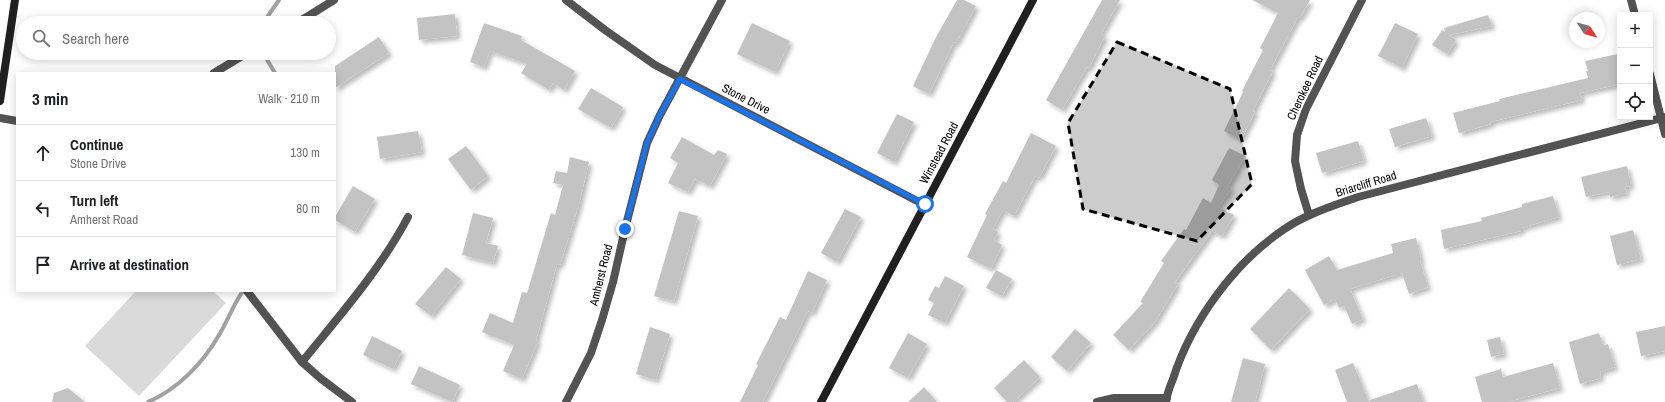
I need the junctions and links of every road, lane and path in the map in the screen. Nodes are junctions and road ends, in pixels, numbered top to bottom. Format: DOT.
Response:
graph roads {
  1 [pos="16,0"];
  2 [pos="334,0"];
  3 [pos="566,0"];
  4 [pos="722,0"];
  5 [pos="1033,0"];
  6 [pos="1362,0"];
  7 [pos="1632,0"];
  8 [pos="1634,12"];
  9 [pos="308,16"];
  10 [pos="235,60"];
  11 [pos="216,72"];
  12 [pos="680,79"];
  13 [pos="1653,84"];
  14 [pos="0,101"];
  15 [pos="0,118"];
  16 [pos="1663,118"];
  17 [pos="16,121"];
  18 [pos="1665,134"];
  19 [pos="925,204"];
  20 [pos="1309,215"];
  21 [pos="408,217"];
  22 [pos="248,292"];
  23 [pos="302,362"];
  24 [pos="1167,400"];
  25 [pos="352,402"];
  26 [pos="566,402"];
  27 [pos="821,402"];
  28 [pos="1097,402"];
  1 -- 14 [label="street"];
  2 -- 9 [label="street"];
  3 -- 12 [label="street, Stone Drive"];
  4 -- 12 [label="street, Amherst Road"];
  5 -- 19 [label="street, Winstead Road"];
  6 -- 20 [label="street, Cherokee Road"];
  7 -- 8 [label="street"];
  10 -- 11 [label="street"];
  12 -- 19 [label="street, Stone Drive"];
  12 -- 26 [label="street, Amherst Road"];
  13 -- 16 [label="street"];
  15 -- 17 [label="street"];
  16 -- 18 [label="street"];
  16 -- 20 [label="street, Briarcliff Road"];
  19 -- 27 [label="street, Winstead Road"];
  20 -- 24 [label="street, Briarcliff Road"];
  21 -- 23 [label="street"];
  22 -- 23 [label="street"];
  23 -- 25 [label="street"];
  24 -- 28 [label="street"];
}
